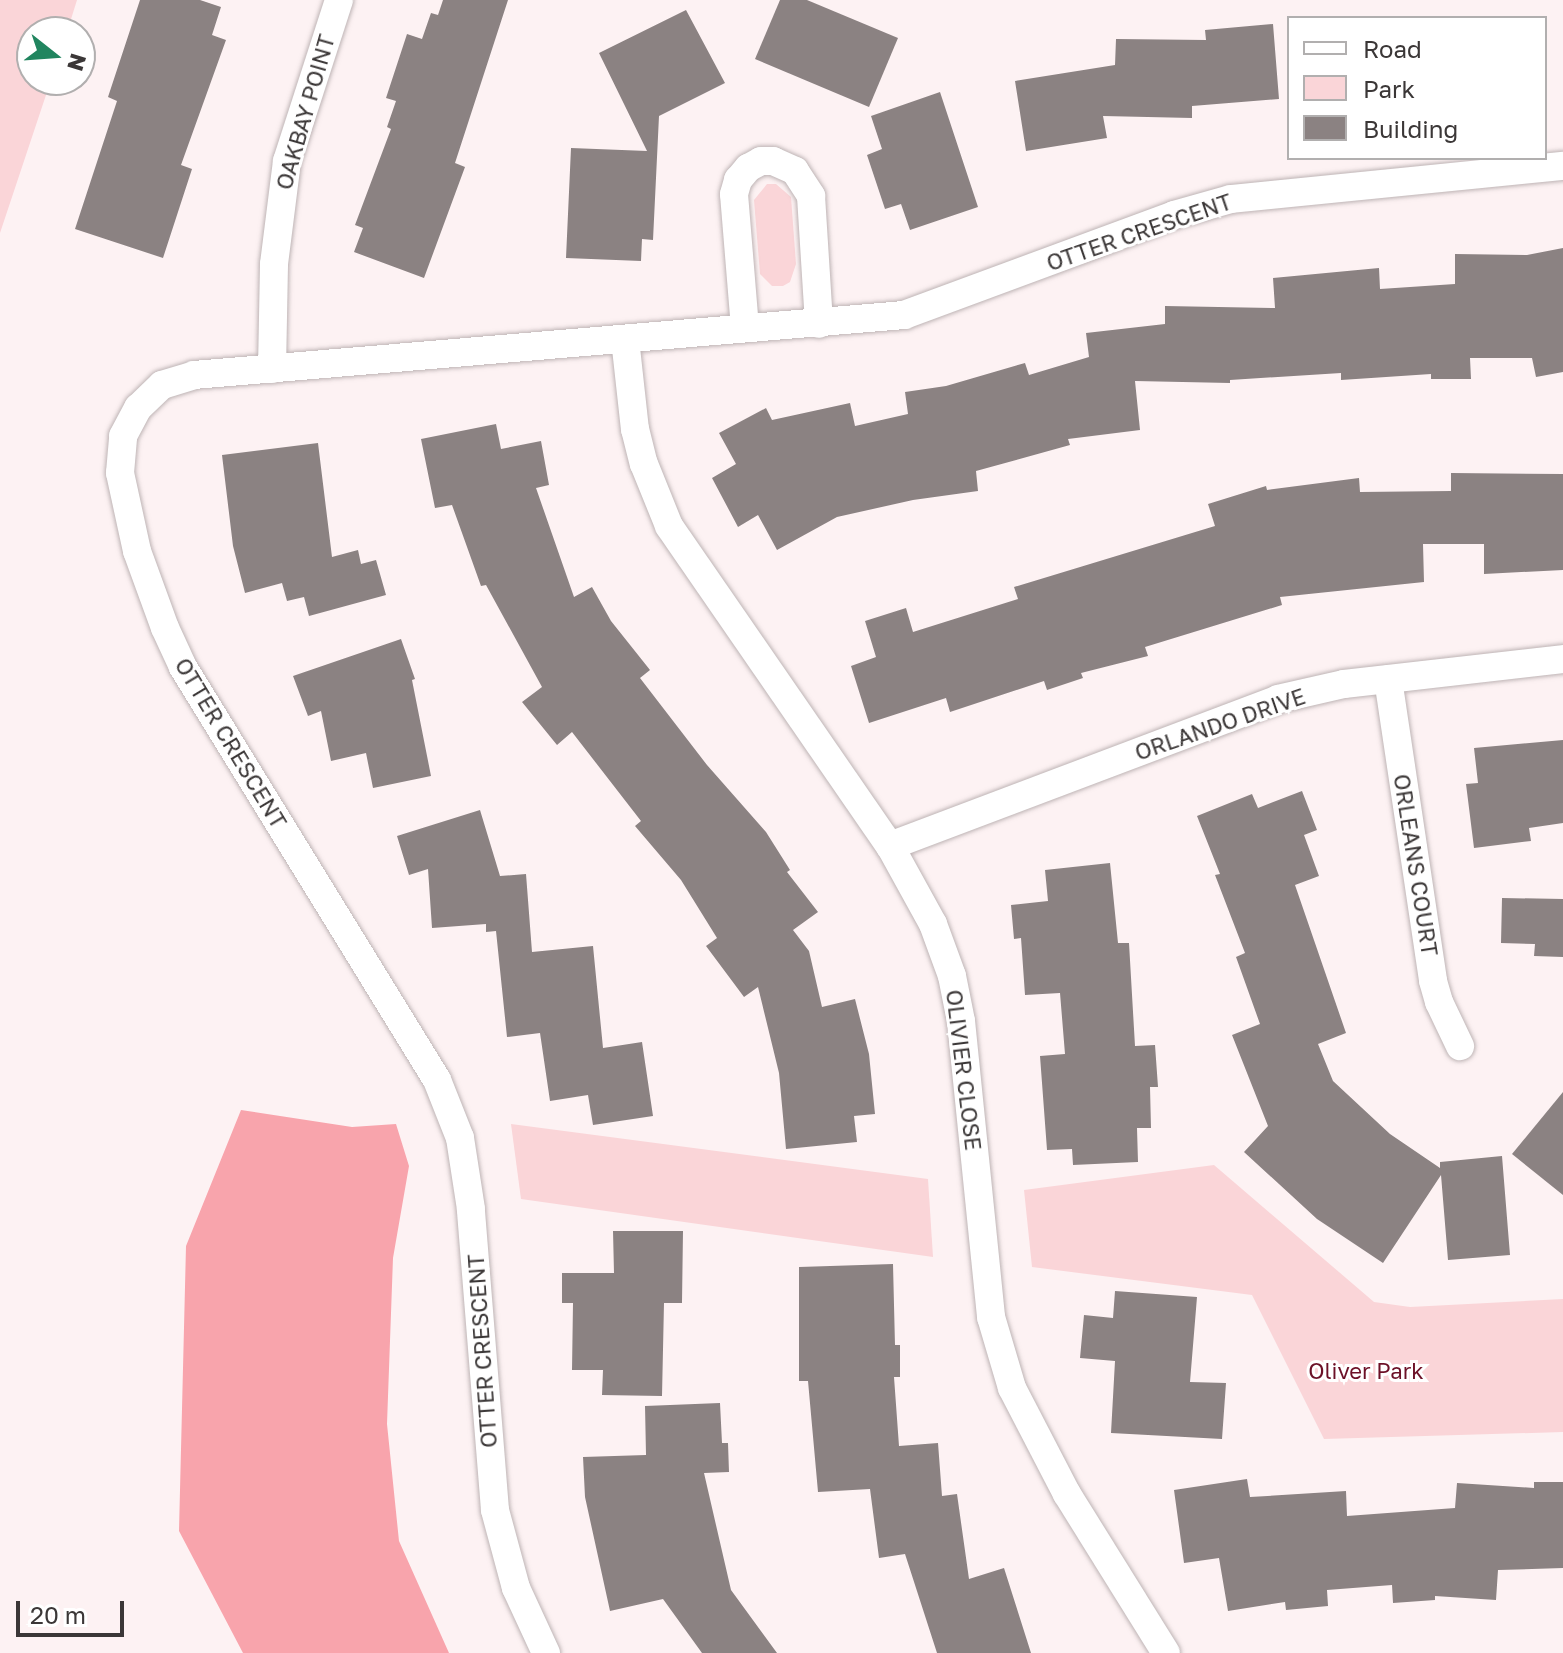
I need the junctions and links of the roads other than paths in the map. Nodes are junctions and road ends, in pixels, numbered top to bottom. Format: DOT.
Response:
graph roads {
  1 [pos="339,0"];
  2 [pos="1563,166"];
  3 [pos="819,324"];
  4 [pos="745,328"];
  5 [pos="625,339"];
  6 [pos="272,369"];
  7 [pos="1563,659"];
  8 [pos="1388,679"];
  9 [pos="890,846"];
  10 [pos="1460,1046"];
  11 [pos="546,1653"];
  12 [pos="1166,1653"];
  1 -- 6 [label="street, OAKBAY POINT"];
  2 -- 3 [label="street, OTTER CRESCENT"];
  3 -- 4 [label="street, OTTER CRESCENT"];
  3 -- 4 [label="street"];
  4 -- 5 [label="street, OTTER CRESCENT"];
  5 -- 6 [label="street, OTTER CRESCENT"];
  5 -- 9 [label="street, OLIVIER CLOSE"];
  6 -- 11 [label="street, OTTER CRESCENT"];
  7 -- 8 [label="street, ORLANDO DRIVE"];
  8 -- 9 [label="street, ORLANDO DRIVE"];
  8 -- 10 [label="street, ORLEANS COURT"];
  9 -- 12 [label="street, OLIVIER CLOSE"];
}
